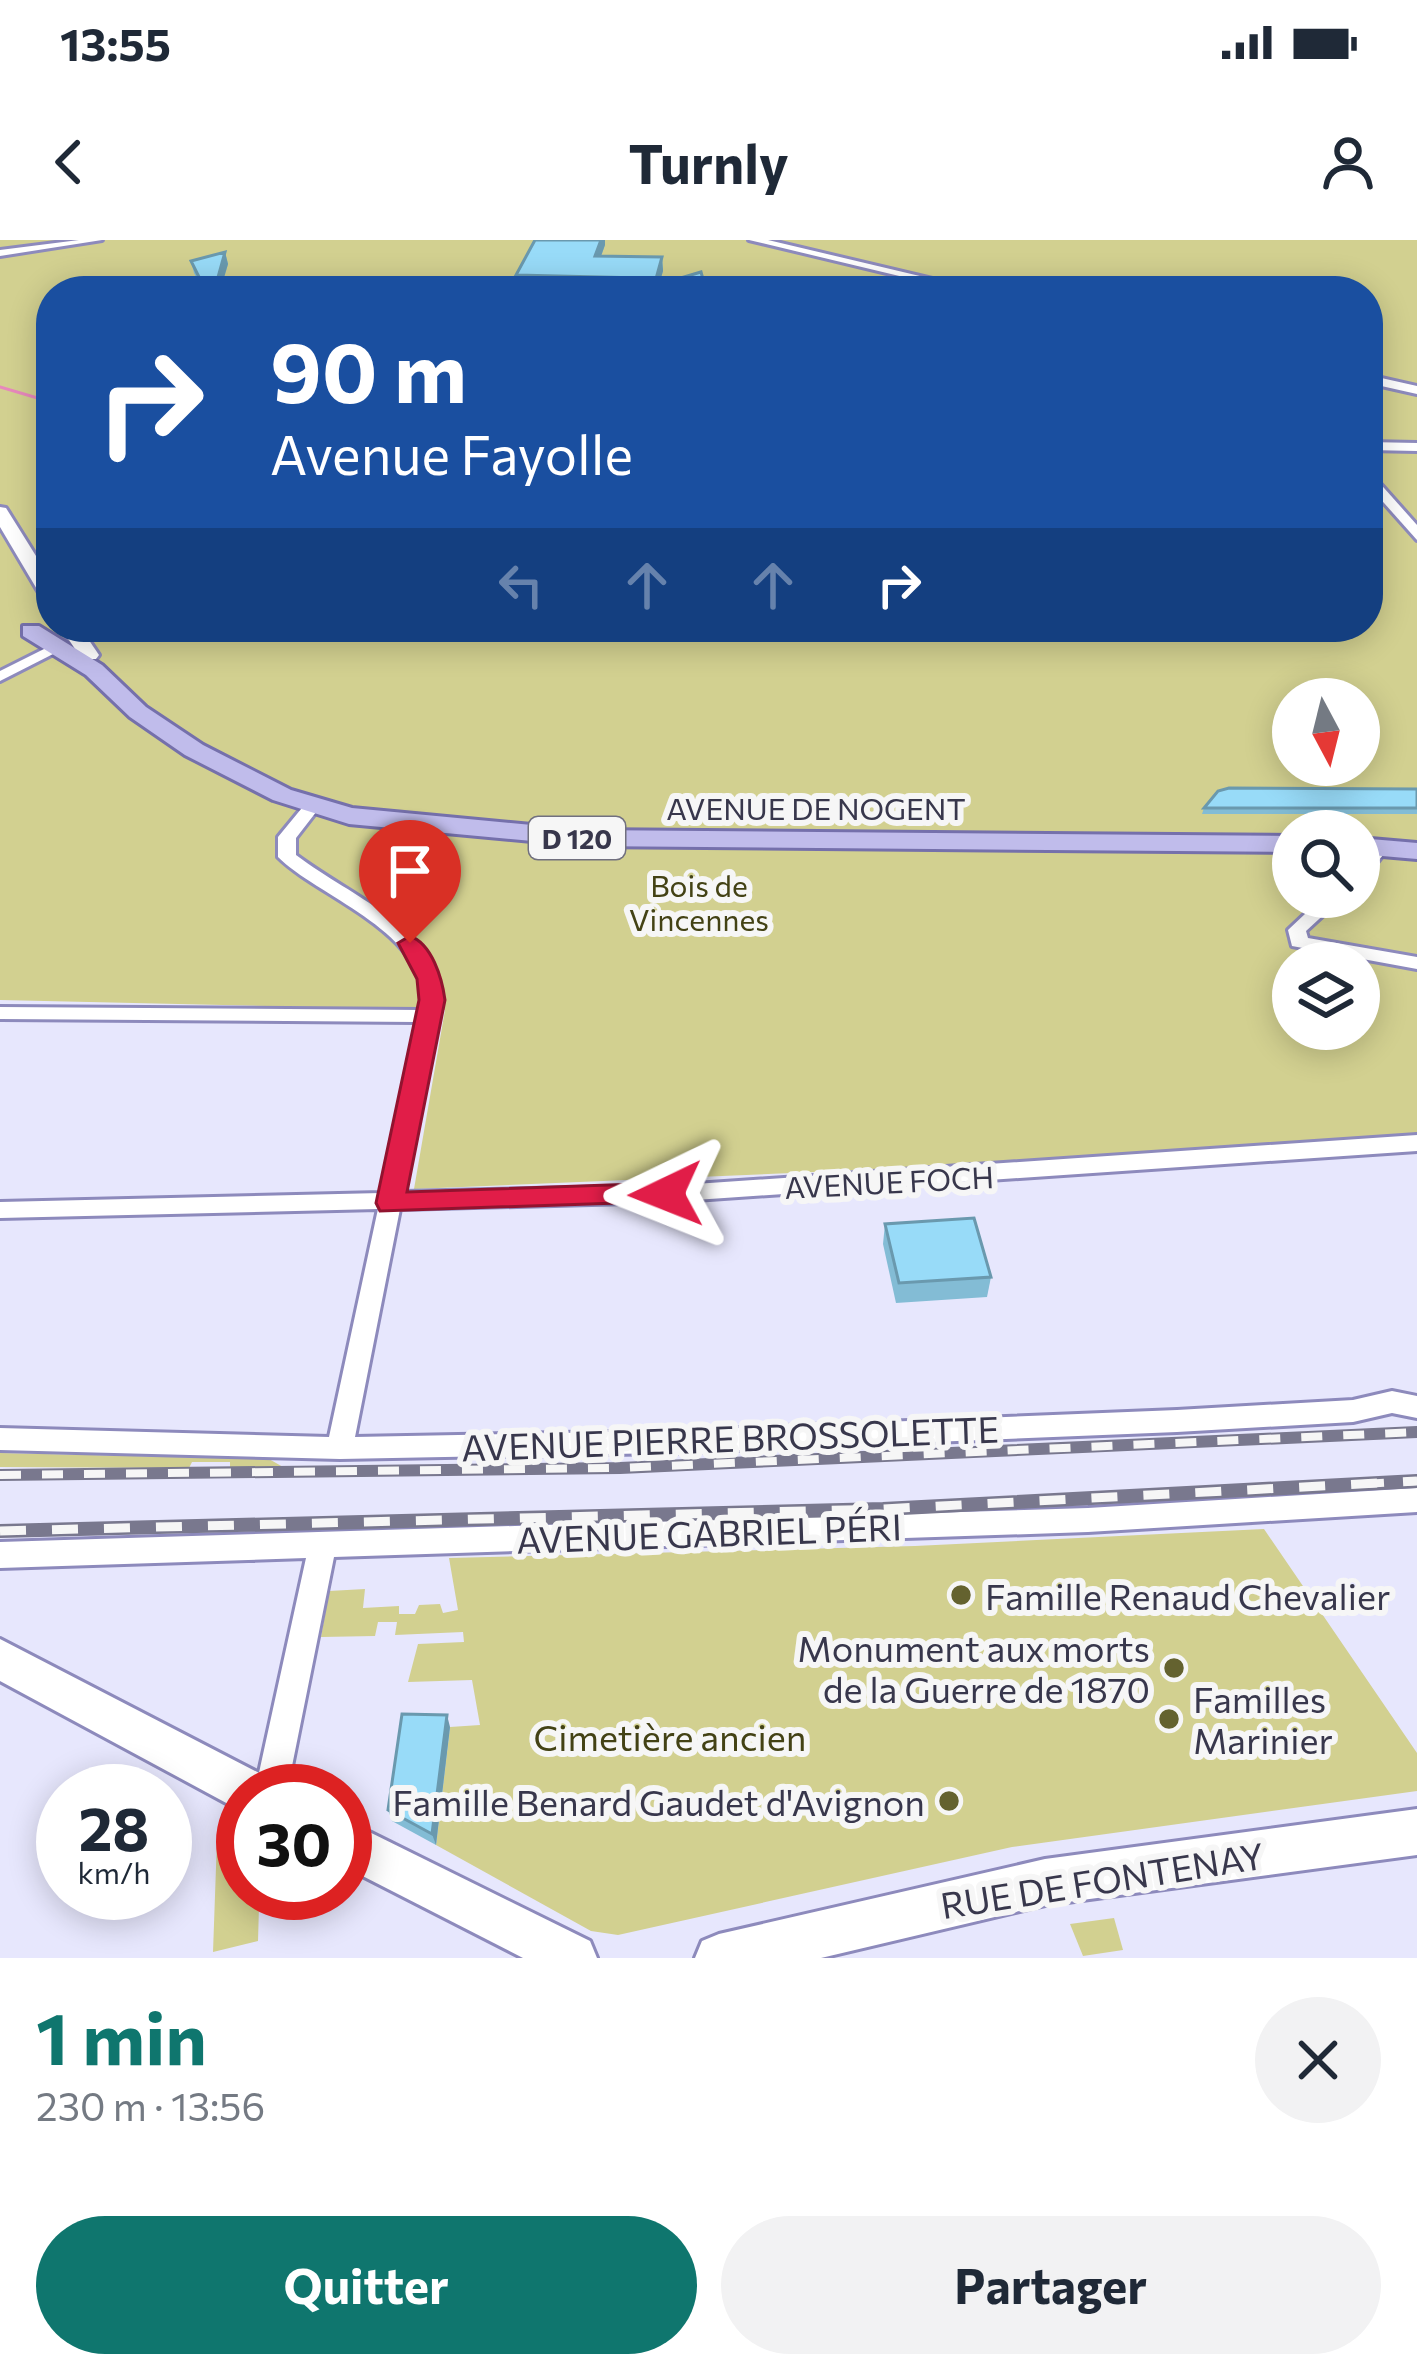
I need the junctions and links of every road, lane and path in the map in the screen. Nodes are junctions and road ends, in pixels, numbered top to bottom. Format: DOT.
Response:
graph roads {
  1 [pos="98,240"];
  2 [pos="754,240"];
  3 [pos="0,253"];
  4 [pos="911,276"];
  5 [pos="1383,382"];
  6 [pos="1417,390"];
  7 [pos="1383,446"];
  8 [pos="1417,446"];
  9 [pos="1383,494"];
  10 [pos="0,512"];
  11 [pos="1417,536"];
  12 [pos="36,571"];
  13 [pos="0,622"];
  14 [pos="36,632"];
  15 [pos="55,642"];
  16 [pos="70,642"];
  17 [pos="0,677"];
  18 [pos="312,807"];
  19 [pos="1272,844"];
  20 [pos="1380,846"];
  21 [pos="1417,847"];
  22 [pos="1311,918"];
  23 [pos="1417,963"];
  24 [pos="0,1013"];
  25 [pos="428,1016"];
  26 [pos="1417,1143"];
  27 [pos="390,1203"];
  28 [pos="0,1210"];
  29 [pos="1417,1406"];
  30 [pos="0,1439"];
  31 [pos="340,1448"];
  32 [pos="1417,1500"];
  33 [pos="323,1545"];
  34 [pos="0,1555"];
  35 [pos="0,1659"];
  36 [pos="277,1764"];
  37 [pos="216,1774"];
  38 [pos="1417,1832"];
  39 [pos="372,1857"];
  40 [pos="573,1958"];
  41 [pos="719,1958"];
  1 -- 3 [label="street"];
  2 -- 4 [label="street"];
  5 -- 6 [label="street"];
  7 -- 8 [label="street"];
  9 -- 11 [label="street"];
  10 -- 12 [label="main road"];
  13 -- 14 [label="main road, AVENUE DE NOGENT / D 120"];
  15 -- 17 [label="street"];
  16 -- 18 [label="main road, AVENUE DE NOGENT / D 120"];
  18 -- 19 [label="main road, AVENUE DE NOGENT / D 120"];
  18 -- 25 [label="street"];
  20 -- 21 [label="main road"];
  22 -- 23 [label="street"];
  24 -- 25 [label="street"];
  25 -- 27 [label="street"];
  26 -- 27 [label="street, AVENUE FOCH"];
  27 -- 28 [label="street, AVENUE FOCH"];
  27 -- 31 [label="street"];
  29 -- 31 [label="street, AVENUE PIERRE BROSSOLETTE"];
  30 -- 31 [label="street, AVENUE PIERRE BROSSOLETTE"];
  32 -- 33 [label="street, AVENUE GABRIEL PÉRI"];
  33 -- 34 [label="street, AVENUE GABRIEL PÉRI"];
  33 -- 36 [label="street"];
  35 -- 37 [label="main road"];
  38 -- 41 [label="main road, RUE DE FONTENAY"];
  39 -- 40 [label="main road"];
}
